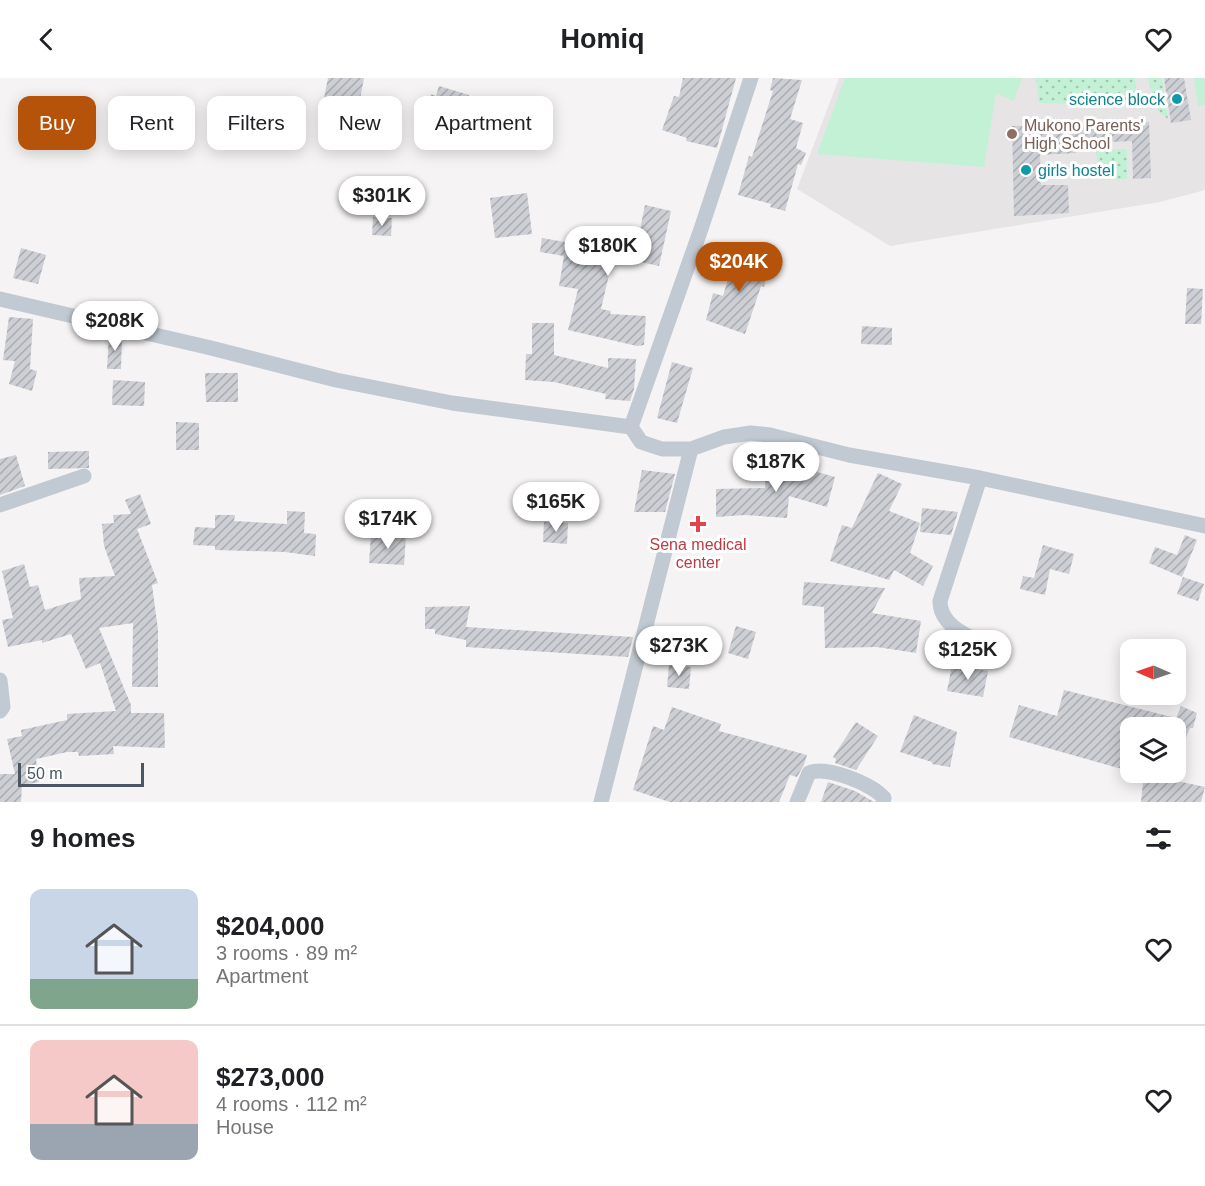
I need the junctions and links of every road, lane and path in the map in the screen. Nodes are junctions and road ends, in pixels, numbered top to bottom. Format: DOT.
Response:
graph roads {
  1 [pos="751,78"];
  2 [pos="0,299"];
  3 [pos="631,428"];
  4 [pos="691,449"];
  5 [pos="84,476"];
  6 [pos="980,478"];
  7 [pos="0,505"];
  8 [pos="1205,526"];
  9 [pos="993,649"];
  10 [pos="0,680"];
  11 [pos="0,711"];
  12 [pos="601,802"];
  13 [pos="797,802"];
  14 [pos="883,802"];
  1 -- 3 [label="street"];
  2 -- 3 [label="street"];
  3 -- 4 [label="street"];
  4 -- 6 [label="street"];
  4 -- 12 [label="street"];
  5 -- 7 [label="street"];
  6 -- 8 [label="street"];
  6 -- 9 [label="street"];
  10 -- 11 [label="street"];
  13 -- 14 [label="street"];
}
